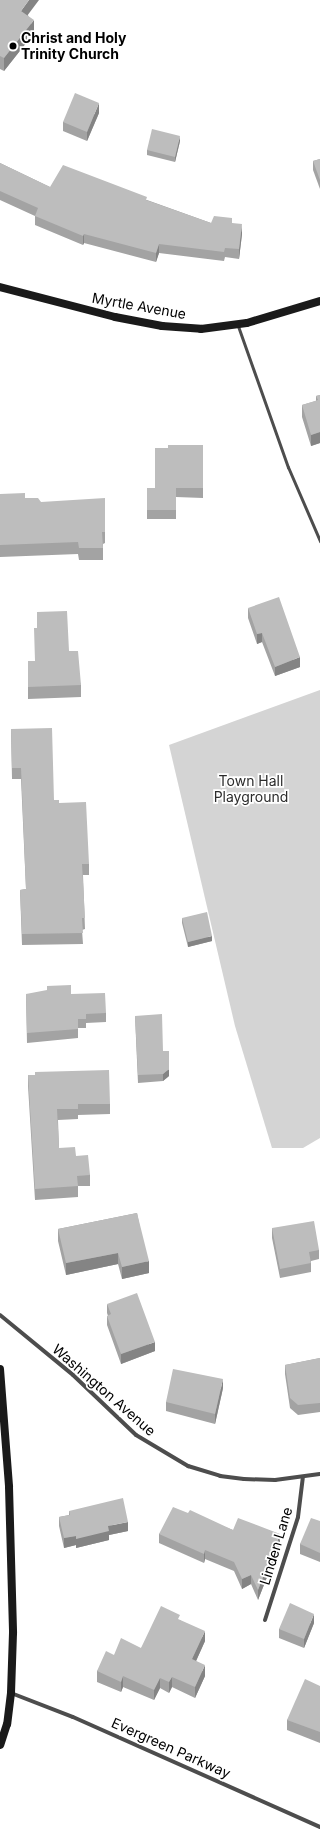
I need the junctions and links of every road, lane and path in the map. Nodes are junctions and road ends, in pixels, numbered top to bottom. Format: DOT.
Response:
graph roads {
  1 [pos="0,287"];
  2 [pos="320,301"];
  3 [pos="238,325"];
  4 [pos="320,541"];
  5 [pos="0,1315"];
  6 [pos="0,1368"];
  7 [pos="320,1474"];
  8 [pos="303,1478"];
  9 [pos="265,1620"];
  10 [pos="11,1693"];
  11 [pos="0,1746"];
  12 [pos="320,1827"];
  1 -- 3 [label="main road, Myrtle Avenue"];
  2 -- 3 [label="main road, Myrtle Avenue"];
  3 -- 4 [label="lane"];
  5 -- 8 [label="street, Washington Avenue"];
  6 -- 10 [label="main road"];
  7 -- 8 [label="street, Washington Avenue"];
  8 -- 9 [label="street, Linden Lane"];
  10 -- 11 [label="main road"];
  10 -- 12 [label="street, Evergreen Parkway"];
}
